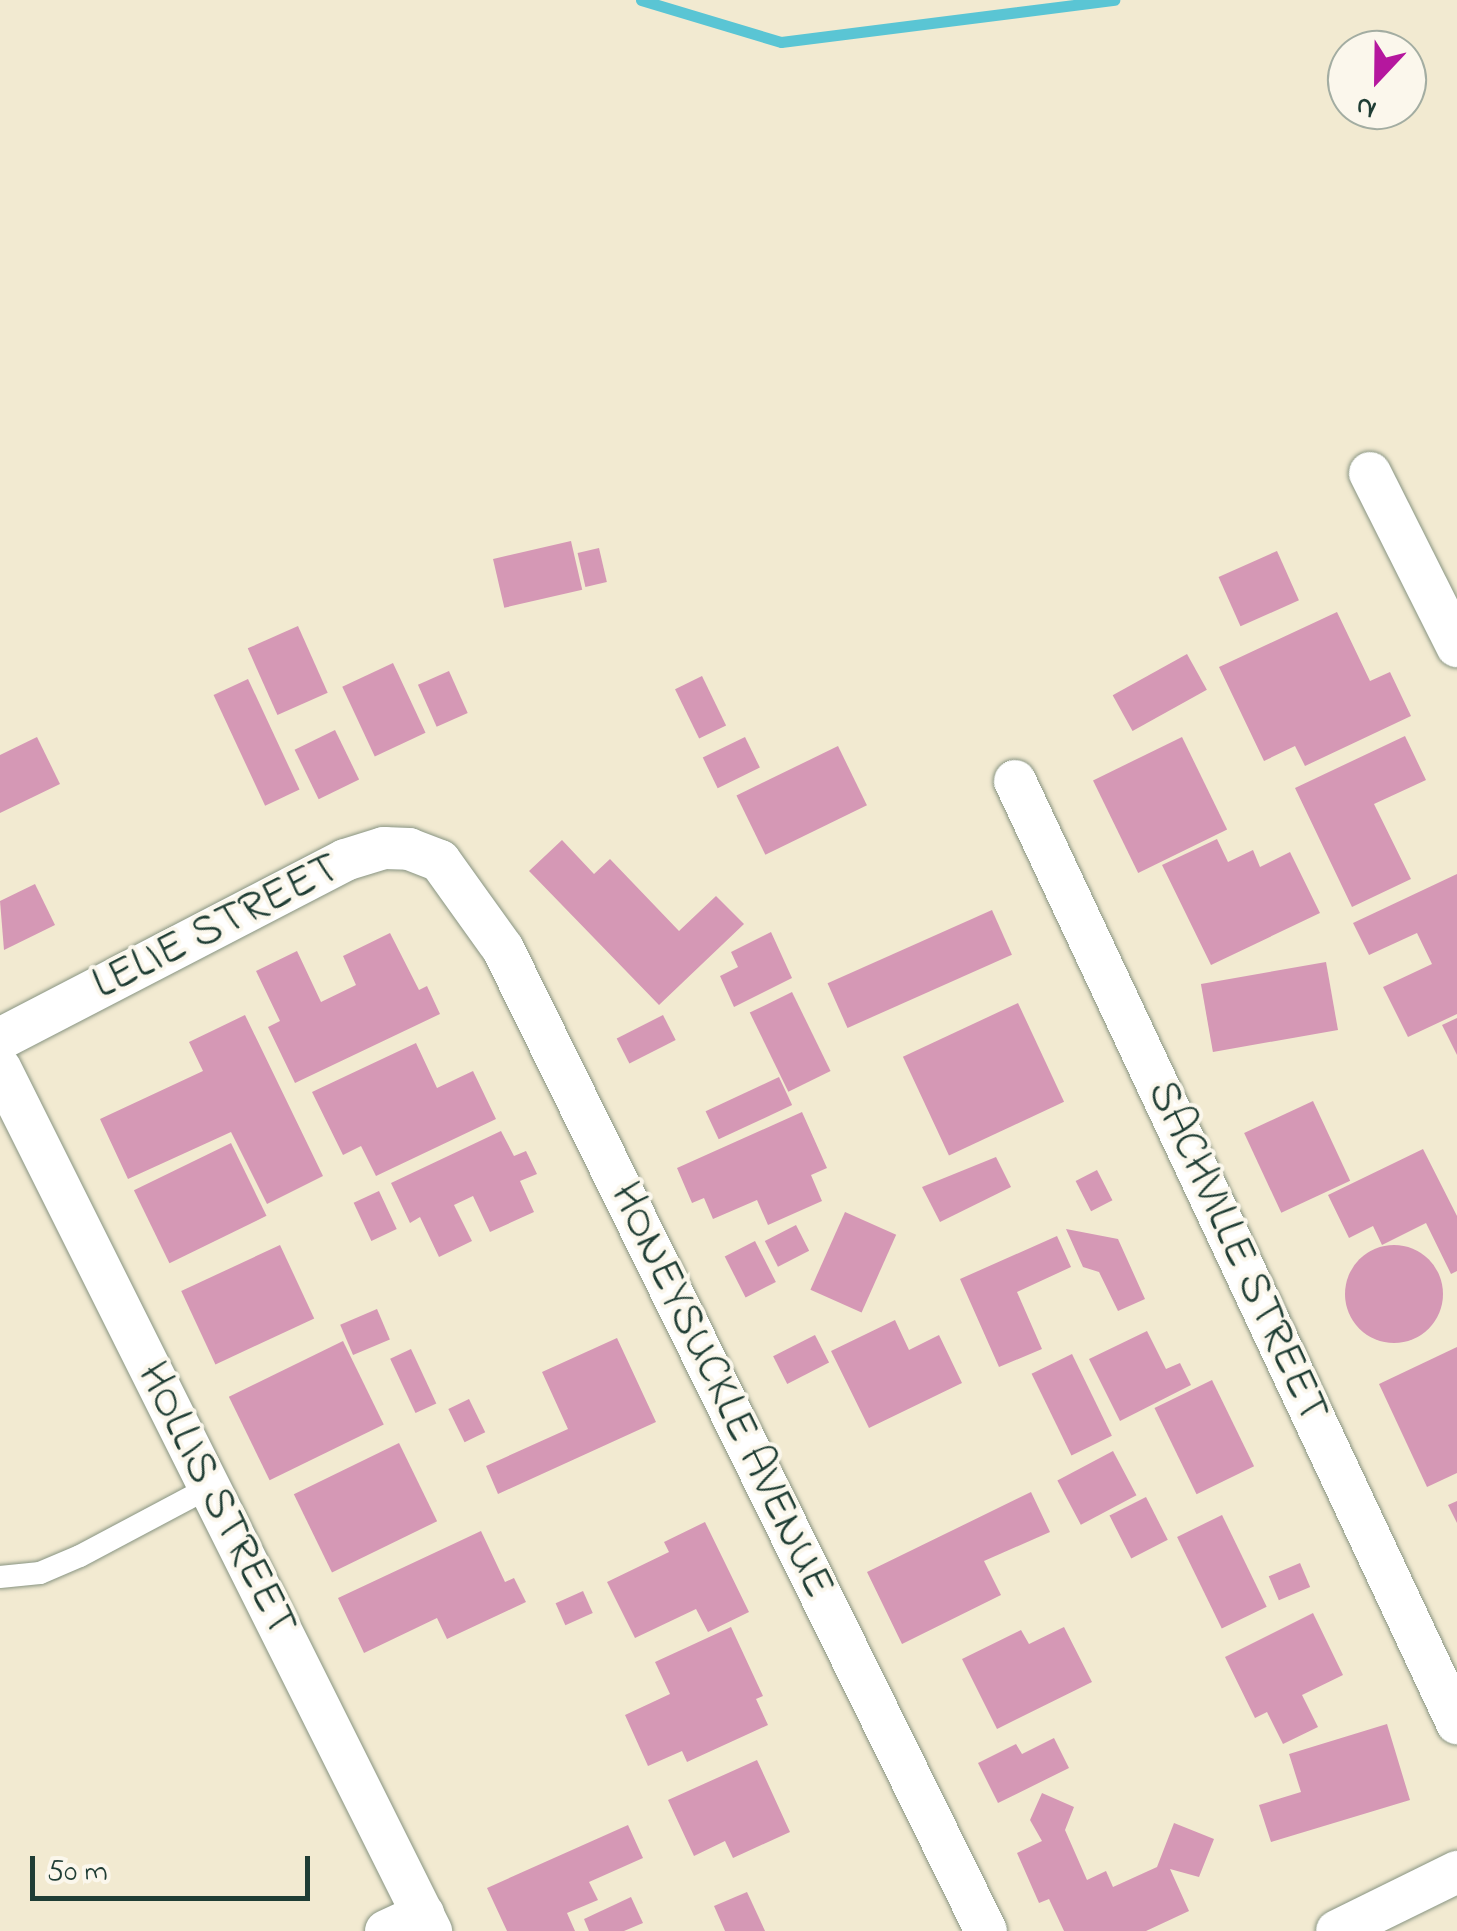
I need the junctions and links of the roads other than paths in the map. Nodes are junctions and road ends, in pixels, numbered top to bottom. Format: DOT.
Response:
graph roads {
  1 [pos="1370,472"];
  2 [pos="1457,646"];
  3 [pos="1015,781"];
  4 [pos="440,862"];
  5 [pos="0,1039"];
  6 [pos="0,1068"];
  7 [pos="208,1488"];
  8 [pos="0,1577"];
  9 [pos="1457,1723"];
  10 [pos="1457,1872"];
  11 [pos="413,1925"];
  12 [pos="986,1931"];
  13 [pos="1337,1931"];
  1 -- 2 [label="street"];
  3 -- 9 [label="street, SACHVILLE STREET"];
  4 -- 5 [label="street, LELIE STREET"];
  4 -- 12 [label="street, HONEYSUCKLE AVENUE"];
  6 -- 7 [label="street, HOLLIS STREET"];
  7 -- 8 [label="lane"];
  7 -- 11 [label="street, HOLLIS STREET"];
  10 -- 13 [label="street"];
}
